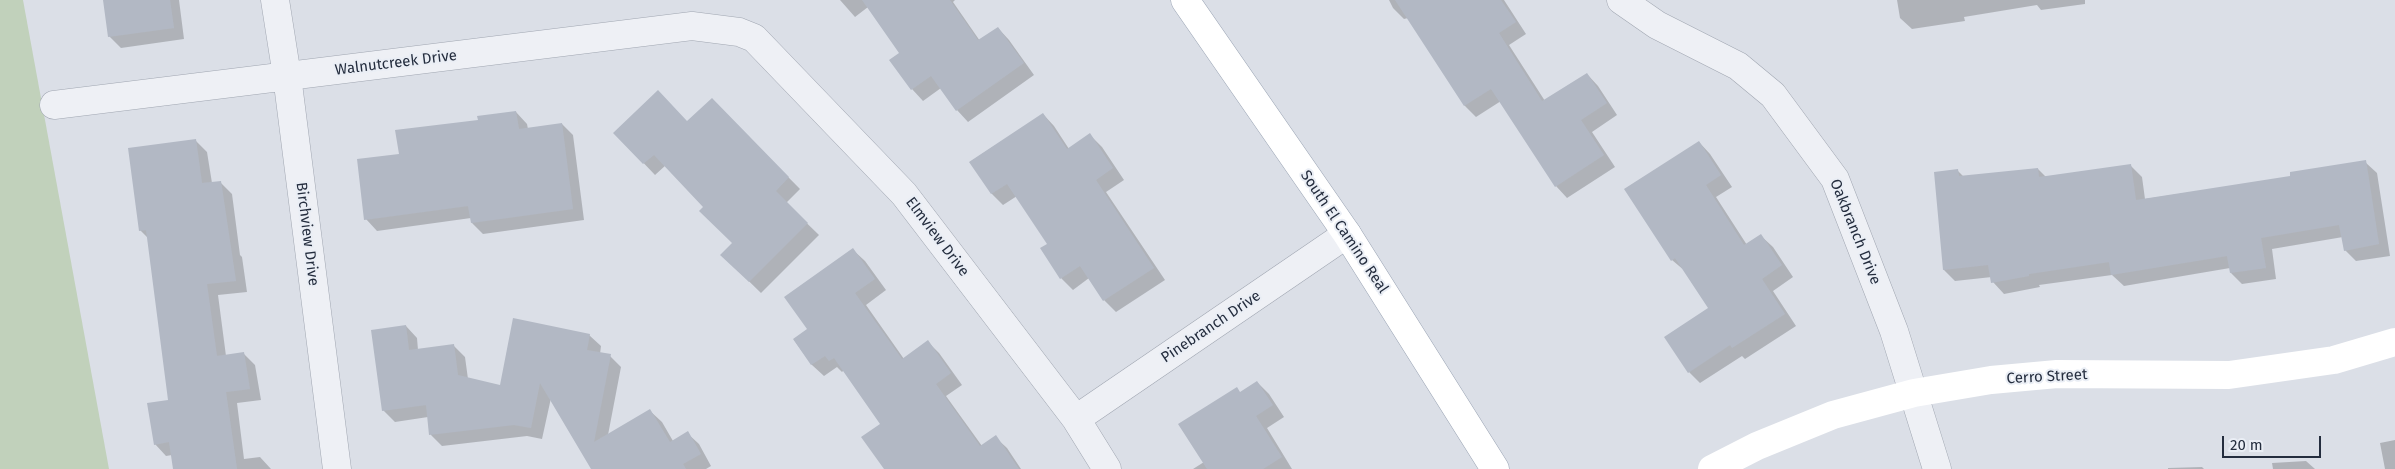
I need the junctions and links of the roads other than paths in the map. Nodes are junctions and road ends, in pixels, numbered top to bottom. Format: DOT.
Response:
graph roads {
  1 [pos="276,0"];
  2 [pos="1185,0"];
  3 [pos="1621,0"];
  4 [pos="739,32"];
  5 [pos="287,76"];
  6 [pos="54,105"];
  7 [pos="1347,234"];
  8 [pos="2395,342"];
  9 [pos="1914,393"];
  10 [pos="1076,419"];
  11 [pos="337,469"];
  12 [pos="1107,469"];
  13 [pos="1495,469"];
  14 [pos="1712,469"];
  15 [pos="1937,469"];
  1 -- 5 [label="street, Birchview Drive"];
  2 -- 7 [label="street, South El Camino Real"];
  3 -- 9 [label="street, Oakbranch Drive"];
  4 -- 5 [label="street, Walnutcreek Drive"];
  4 -- 10 [label="street, Elmview Drive"];
  5 -- 6 [label="street, Walnutcreek Drive"];
  5 -- 11 [label="street, Birchview Drive"];
  7 -- 10 [label="street, Pinebranch Drive"];
  7 -- 13 [label="street, South El Camino Real"];
  8 -- 9 [label="street, Cerro Street"];
  9 -- 14 [label="street, Cerro Street"];
  9 -- 15 [label="street, Oakbranch Drive"];
  10 -- 12 [label="street, Elmview Drive"];
}
